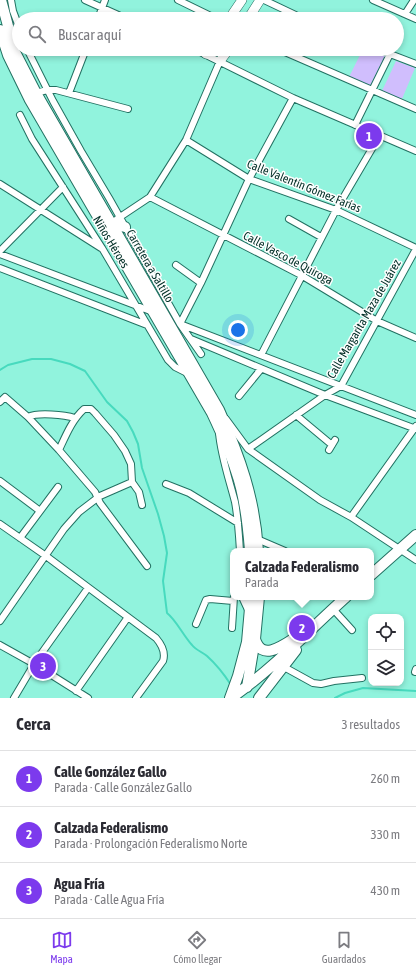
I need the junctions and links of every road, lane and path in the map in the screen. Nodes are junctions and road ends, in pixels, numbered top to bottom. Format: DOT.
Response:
graph roads {
  1 [pos="0,0"];
  2 [pos="11,0"];
  3 [pos="84,0"];
  4 [pos="105,0"];
  5 [pos="178,0"];
  6 [pos="242,0"];
  7 [pos="260,0"];
  8 [pos="264,0"];
  9 [pos="373,0"];
  10 [pos="414,0"];
  11 [pos="102,8"];
  12 [pos="13,12"];
  13 [pos="101,12"];
  14 [pos="111,12"];
  15 [pos="203,12"];
  16 [pos="234,12"];
  17 [pos="252,12"];
  18 [pos="289,12"];
  19 [pos="400,12"];
  20 [pos="405,14"];
  21 [pos="416,19"];
  22 [pos="1,35"];
  23 [pos="12,42"];
  24 [pos="17,56"];
  25 [pos="31,56"];
  26 [pos="83,56"];
  27 [pos="213,56"];
  28 [pos="223,56"];
  29 [pos="294,56"];
  30 [pos="389,56"];
  31 [pos="395,56"];
  32 [pos="220,61"];
  33 [pos="416,64"];
  34 [pos="48,90"];
  35 [pos="372,90"];
  36 [pos="36,93"];
  37 [pos="69,93"];
  38 [pos="293,98"];
  39 [pos="128,109"];
  40 [pos="416,109"];
  41 [pos="20,115"];
  42 [pos="355,125"];
  43 [pos="380,135"];
  44 [pos="186,140"];
  45 [pos="416,151"];
  46 [pos="249,179"];
  47 [pos="0,184"];
  48 [pos="63,187"];
  49 [pos="150,197"];
  50 [pos="41,210"];
  51 [pos="336,210"];
  52 [pos="120,218"];
  53 [pos="290,219"];
  54 [pos="110,223"];
  55 [pos="126,227"];
  56 [pos="223,235"];
  57 [pos="321,237"];
  58 [pos="102,248"];
  59 [pos="416,249"];
  60 [pos="0,252"];
  61 [pos="176,265"];
  62 [pos="0,268"];
  63 [pos="301,275"];
  64 [pos="201,283"];
  65 [pos="136,306"];
  66 [pos="153,312"];
  67 [pos="377,321"];
  68 [pos="180,324"];
  69 [pos="147,325"];
  70 [pos="416,338"];
  71 [pos="190,339"];
  72 [pos="201,354"];
  73 [pos="261,355"];
  74 [pos="261,369"];
  75 [pos="189,374"];
  76 [pos="341,386"];
  77 [pos="325,395"];
  78 [pos="239,396"];
  79 [pos="0,402"];
  80 [pos="219,410"];
  81 [pos="296,415"];
  82 [pos="416,415"];
  83 [pos="28,417"];
  84 [pos="75,418"];
  85 [pos="218,427"];
  86 [pos="416,428"];
  87 [pos="332,445"];
  88 [pos="248,449"];
  89 [pos="59,450"];
  90 [pos="0,480"];
  91 [pos="132,482"];
  92 [pos="166,484"];
  93 [pos="58,487"];
  94 [pos="97,498"];
  95 [pos="142,505"];
  96 [pos="40,511"];
  97 [pos="351,517"];
  98 [pos="238,523"];
  99 [pos="0,524"];
  100 [pos="416,535"];
  101 [pos="20,538"];
  102 [pos="257,539"];
  103 [pos="240,548"];
  104 [pos="250,548"];
  105 [pos="258,548"];
  106 [pos="278,548"];
  107 [pos="400,549"];
  108 [pos="46,556"];
  109 [pos="416,560"];
  110 [pos="147,566"];
  111 [pos="374,572"];
  112 [pos="88,588"];
  113 [pos="230,599"];
  114 [pos="234,600"];
  115 [pos="243,600"];
  116 [pos="251,600"];
  117 [pos="259,600"];
  118 [pos="343,600"];
  119 [pos="333,609"];
  120 [pos="249,613"];
  121 [pos="128,617"];
  122 [pos="0,621"];
  123 [pos="196,624"];
  124 [pos="313,627"];
  125 [pos="232,628"];
  126 [pos="352,630"];
  127 [pos="255,639"];
  128 [pos="0,645"];
  129 [pos="34,664"];
  130 [pos="284,667"];
  131 [pos="362,678"];
  132 [pos="76,691"];
  133 [pos="241,691"];
  134 [pos="14,698"];
  135 [pos="88,698"];
  136 [pos="136,698"];
  137 [pos="230,698"];
  138 [pos="259,698"];
  1 -- 23 [label="main road, Carretera a Saltillo"];
  2 -- 12 [label="street"];
  3 -- 11 [label="street"];
  4 -- 11 [label="street"];
  5 -- 15 [label="street"];
  6 -- 16 [label="street"];
  7 -- 17 [label="street"];
  8 -- 18 [label="street"];
  9 -- 19 [label="street"];
  10 -- 20 [label="street"];
  11 -- 13 [label="street"];
  11 -- 14 [label="street"];
  20 -- 21 [label="street"];
  22 -- 66 [label="main road, Carretera a Saltillo"];
  24 -- 36 [label="main road, Carretera a Saltillo"];
  25 -- 34 [label="street"];
  26 -- 37 [label="street"];
  27 -- 32 [label="street"];
  28 -- 32 [label="street"];
  29 -- 35 [label="street"];
  30 -- 35 [label="street"];
  31 -- 33 [label="street"];
  32 -- 38 [label="street"];
  32 -- 44 [label="street"];
  34 -- 36 [label="street"];
  34 -- 37 [label="street"];
  34 -- 52 [label="street"];
  35 -- 40 [label="street"];
  35 -- 42 [label="street"];
  36 -- 54 [label="main road, Carretera a Saltillo"];
  37 -- 39 [label="street"];
  38 -- 42 [label="street"];
  38 -- 46 [label="street"];
  41 -- 48 [label="street, Niños Héroes"];
  42 -- 43 [label="street"];
  43 -- 45 [label="street"];
  43 -- 51 [label="street"];
  44 -- 46 [label="street, Calle Valentín Gómez Farías"];
  44 -- 49 [label="street"];
  46 -- 51 [label="street, Calle Valentín Gómez Farías"];
  46 -- 56 [label="street"];
  47 -- 50 [label="street"];
  48 -- 50 [label="street"];
  48 -- 58 [label="street, Niños Héroes"];
  49 -- 52 [label="street"];
  49 -- 56 [label="street, Calle Vasco de Quiroga"];
  50 -- 58 [label="street"];
  50 -- 60 [label="street"];
  51 -- 57 [label="street"];
  51 -- 59 [label="street, Calle Valentín Gómez Farías"];
  52 -- 54 [label="street"];
  52 -- 55 [label="street"];
  53 -- 57 [label="street"];
  54 -- 55 [label="main road"];
  54 -- 80 [label="main road, Carretera a Saltillo"];
  55 -- 68 [label="street"];
  56 -- 63 [label="street, Calle Vasco de Quiroga"];
  56 -- 64 [label="street"];
  57 -- 63 [label="street"];
  58 -- 65 [label="street, Niños Héroes"];
  59 -- 67 [label="street, Calle Margarita Maza de Juárez"];
  60 -- 65 [label="street"];
  61 -- 64 [label="street"];
  62 -- 69 [label="street"];
  63 -- 67 [label="street, Calle Vasco de Quiroga"];
  63 -- 73 [label="street"];
  64 -- 68 [label="street"];
  65 -- 66 [label="street"];
  65 -- 69 [label="street, Niños Héroes"];
  66 -- 75 [label="main road, Carretera a Saltillo"];
  67 -- 70 [label="street, Calle Vasco de Quiroga"];
  67 -- 76 [label="street, Calle Margarita Maza de Juárez"];
  68 -- 71 [label="street"];
  68 -- 73 [label="street"];
  69 -- 75 [label="street, Niños Héroes"];
  71 -- 72 [label="street"];
  71 -- 74 [label="street"];
  73 -- 76 [label="street"];
  74 -- 77 [label="street"];
  74 -- 78 [label="street"];
  75 -- 85 [label="main road, Carretera a Saltillo"];
  76 -- 77 [label="street, Calle Margarita Maza de Juárez"];
  76 -- 82 [label="street"];
  77 -- 81 [label="street, Calle Margarita Maza de Juárez"];
  77 -- 86 [label="street"];
  79 -- 83 [label="street"];
  80 -- 88 [label="street"];
  80 -- 102 [label="main road, Carretera a Saltillo"];
  81 -- 87 [label="street"];
  81 -- 88 [label="street, Calle Margarita Maza de Juárez"];
  83 -- 84 [label="street"];
  83 -- 89 [label="street"];
  84 -- 89 [label="street"];
  84 -- 91 [label="street"];
  85 -- 98 [label="street"];
  85 -- 104 [label="main road, Carretera a Saltillo"];
  86 -- 97 [label="street"];
  88 -- 97 [label="street"];
  89 -- 94 [label="street"];
  90 -- 96 [label="street"];
  91 -- 94 [label="street"];
  91 -- 95 [label="street"];
  92 -- 98 [label="street"];
  93 -- 96 [label="street"];
  94 -- 108 [label="street"];
  94 -- 110 [label="street"];
  96 -- 101 [label="street"];
  97 -- 107 [label="street"];
  98 -- 103 [label="street"];
  99 -- 101 [label="street"];
  100 -- 107 [label="main road"];
  101 -- 108 [label="street"];
  102 -- 105 [label="main road, Carretera a Saltillo"];
  102 -- 106 [label="street"];
  107 -- 109 [label="street"];
  107 -- 111 [label="main road"];
  108 -- 112 [label="street"];
  108 -- 122 [label="street"];
  112 -- 121 [label="street"];
  112 -- 129 [label="street"];
  113 -- 123 [label="street"];
  114 -- 125 [label="street"];
  115 -- 120 [label="street"];
  116 -- 120 [label="main road"];
  117 -- 127 [label="main road"];
  118 -- 119 [label="main road"];
  119 -- 124 [label="main road"];
  119 -- 126 [label="street"];
  120 -- 133 [label="main road"];
  121 -- 132 [label="street"];
  121 -- 136 [label="street"];
  124 -- 127 [label="main road"];
  124 -- 130 [label="main road"];
  124 -- 133 [label="main road"];
  127 -- 133 [label="main road"];
  128 -- 129 [label="street"];
  129 -- 132 [label="street"];
  129 -- 134 [label="street"];
  130 -- 131 [label="street"];
  130 -- 138 [label="main road"];
  132 -- 135 [label="street"];
  133 -- 137 [label="main road"];
}
